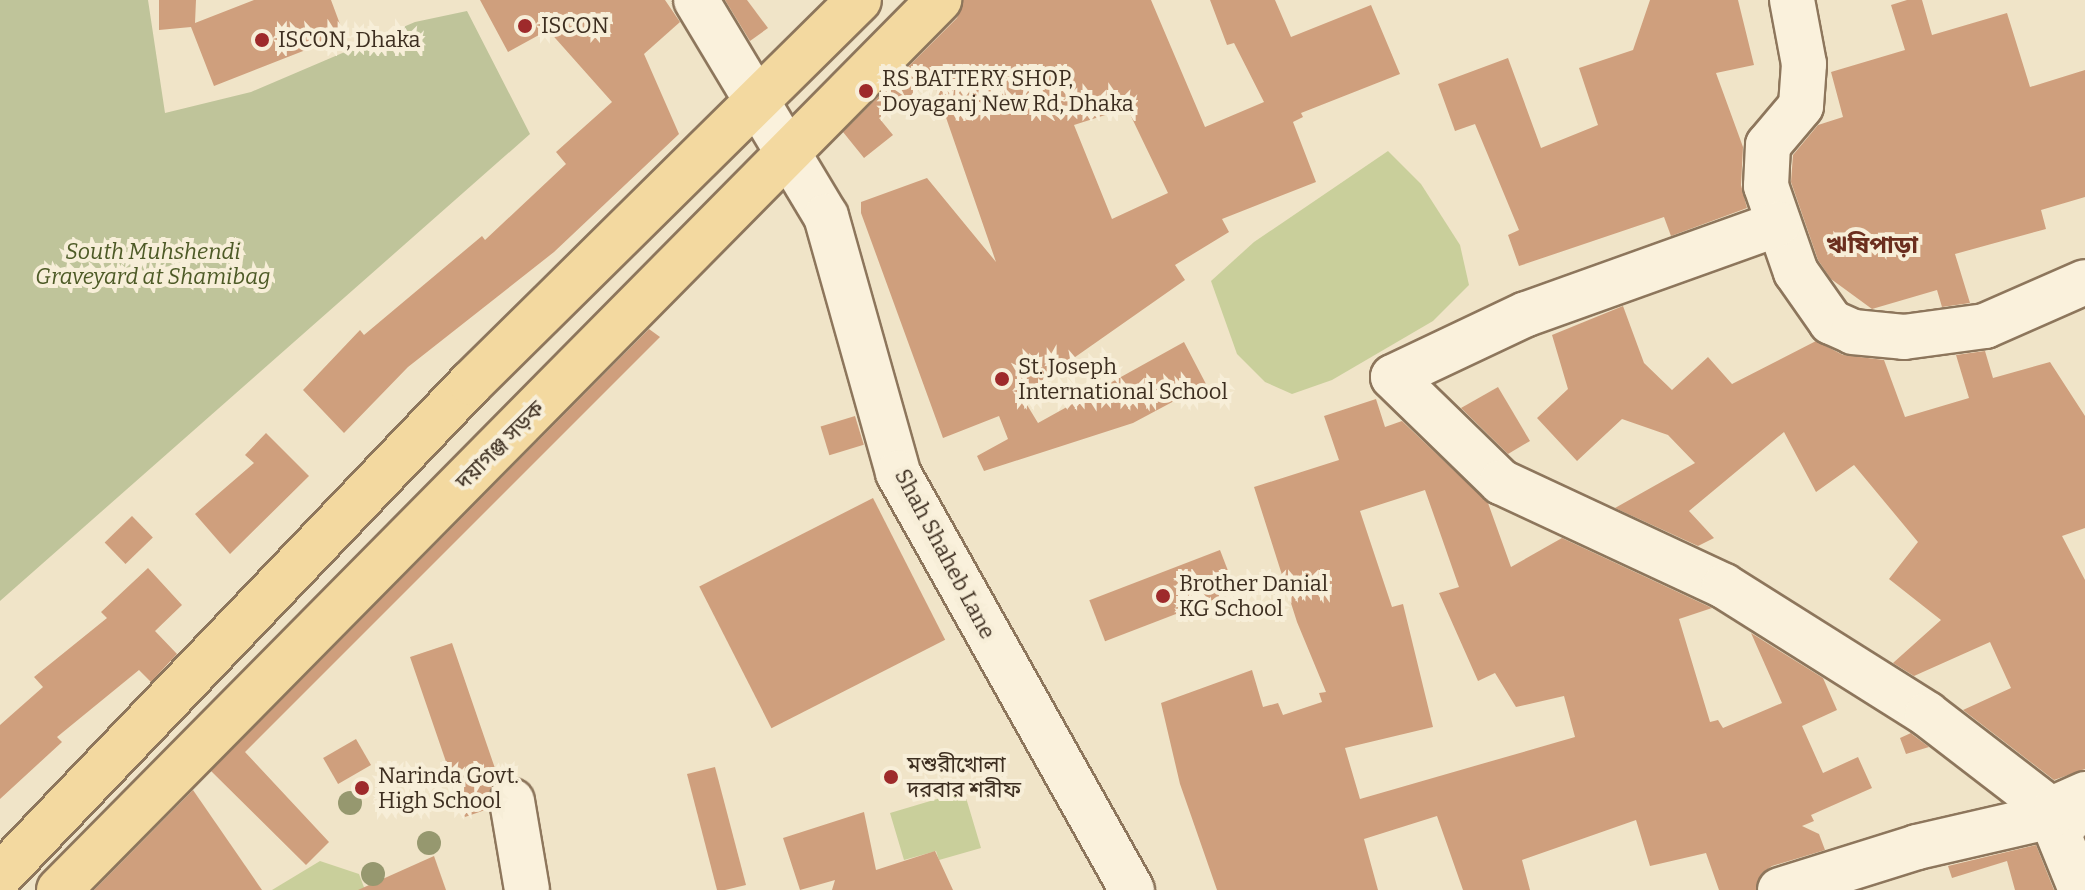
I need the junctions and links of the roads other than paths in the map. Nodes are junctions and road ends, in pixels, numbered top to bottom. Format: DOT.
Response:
graph roads {
  1 [pos="696,0"];
  2 [pos="859,0"];
  3 [pos="939,0"];
  4 [pos="1792,0"];
  5 [pos="756,106"];
  6 [pos="787,155"];
  7 [pos="1778,224"];
  8 [pos="2085,282"];
  9 [pos="512,801"];
  10 [pos="2068,811"];
  11 [pos="0,876"];
  12 [pos="59,890"];
  13 [pos="527,890"];
  14 [pos="1132,890"];
  15 [pos="1780,890"];
  16 [pos="2081,890"];
  1 -- 5 [label="street, Shah Shaheb Lane"];
  2 -- 5 [label="main road"];
  3 -- 6 [label="main road, দয়াগঞ্জ সড়ক"];
  4 -- 7 [label="street"];
  5 -- 6 [label="street, Shah Shaheb Lane"];
  5 -- 11 [label="main road"];
  6 -- 12 [label="main road, দয়াগঞ্জ সড়ক"];
  6 -- 14 [label="street, Shah Shaheb Lane"];
  7 -- 8 [label="street"];
  7 -- 10 [label="street"];
  9 -- 13 [label="street"];
  10 -- 15 [label="street"];
  10 -- 16 [label="street"];
}
